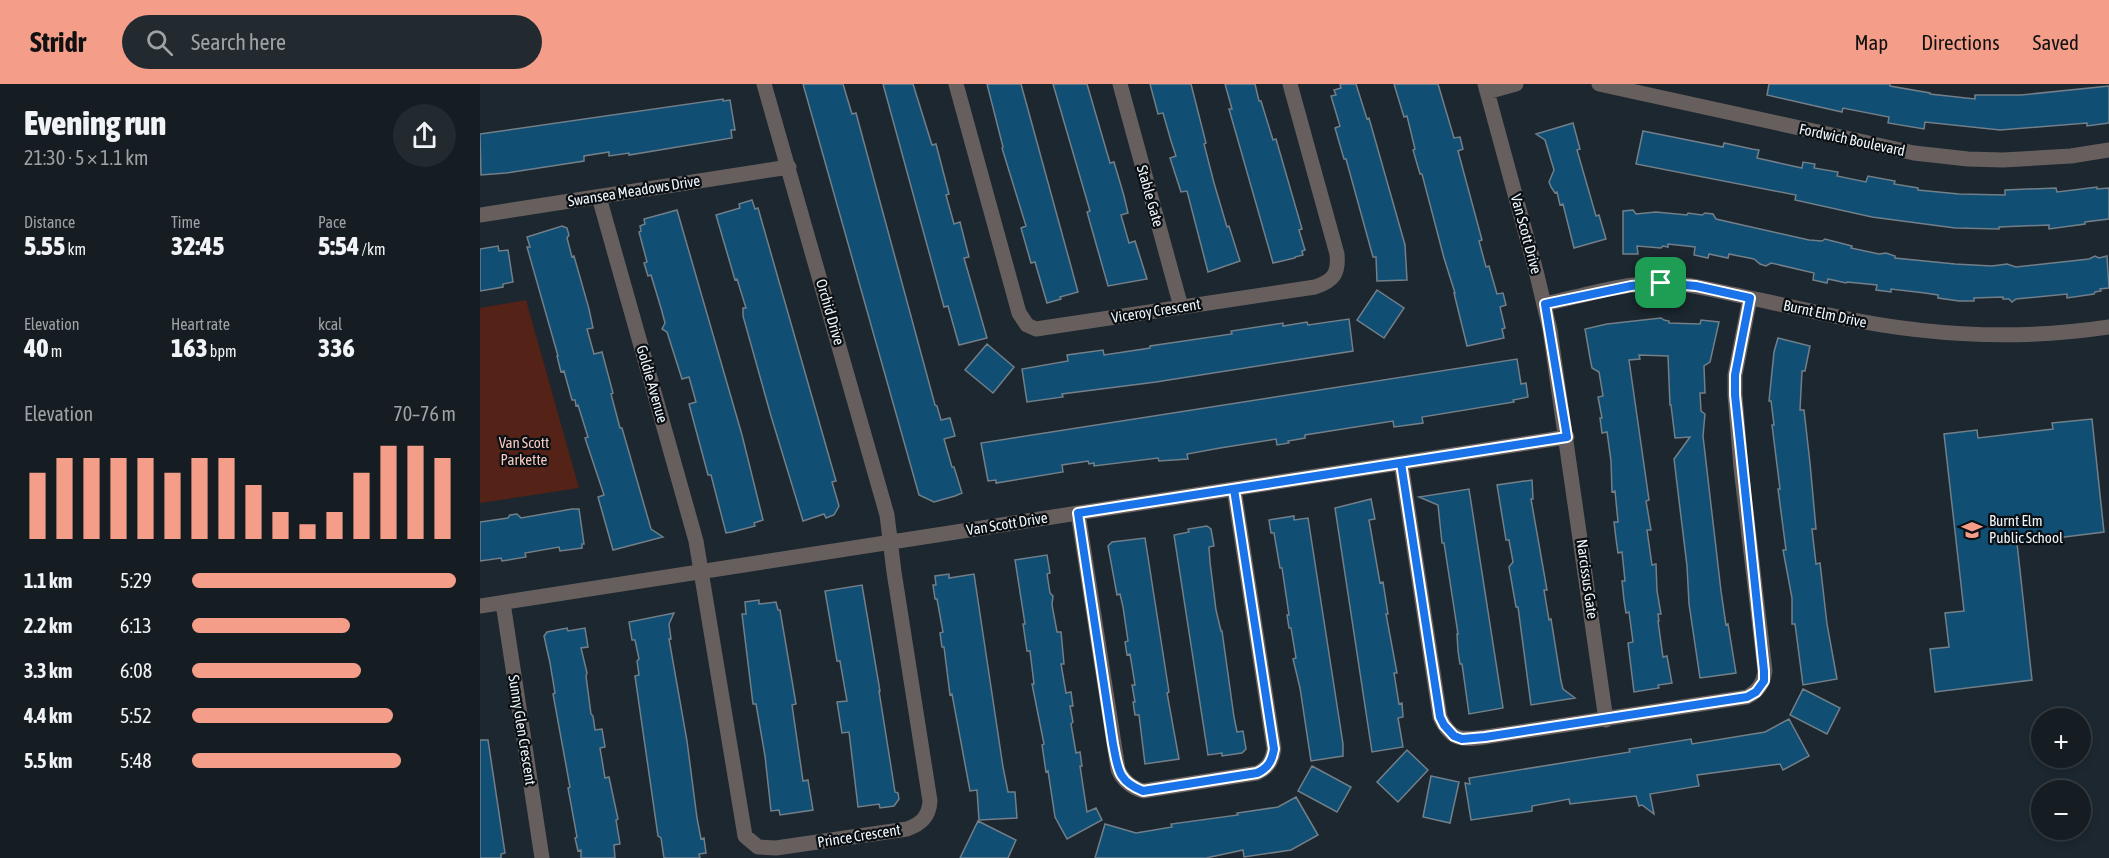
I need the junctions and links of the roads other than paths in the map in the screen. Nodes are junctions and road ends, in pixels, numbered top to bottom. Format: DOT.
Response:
graph roads {
  1 [pos="764,84"];
  2 [pos="956,84"];
  3 [pos="1119,84"];
  4 [pos="1290,84"];
  5 [pos="1516,84"];
  6 [pos="1599,84"];
  7 [pos="1486,88"];
  8 [pos="2109,150"];
  9 [pos="789,167"];
  10 [pos="599,197"];
  11 [pos="480,215"];
  12 [pos="1750,298"];
  13 [pos="1545,304"];
  14 [pos="1181,307"];
  15 [pos="2109,327"];
  16 [pos="1567,437"];
  17 [pos="1401,463"];
  18 [pos="1234,489"];
  19 [pos="1078,513"];
  20 [pos="891,541"];
  21 [pos="702,572"];
  22 [pos="503,603"];
  23 [pos="480,606"];
  24 [pos="1606,720"];
  25 [pos="542,858"];
  1 -- 9 [label="street, Orchid Drive"];
  2 -- 14 [label="street, Viceroy Crescent"];
  3 -- 14 [label="street, Stable Gate"];
  4 -- 14 [label="street, Viceroy Crescent"];
  5 -- 7 [label="street"];
  6 -- 8 [label="street, Fordwich Boulevard"];
  7 -- 13 [label="street, Van Scott Drive"];
  9 -- 10 [label="street, Swansea Meadows Drive"];
  9 -- 20 [label="street, Orchid Drive"];
  10 -- 11 [label="street, Swansea Meadows Drive"];
  10 -- 21 [label="street, Goldie Avenue"];
  12 -- 13 [label="street, Burnt Elm Drive"];
  12 -- 15 [label="street, Burnt Elm Drive"];
  12 -- 24 [label="street"];
  13 -- 16 [label="street, Van Scott Drive"];
  16 -- 17 [label="street, Van Scott Drive"];
  16 -- 24 [label="street, Narcissus Gate"];
  17 -- 18 [label="street, Van Scott Drive"];
  17 -- 24 [label="street"];
  18 -- 19 [label="street, Van Scott Drive"];
  18 -- 19 [label="street"];
  19 -- 20 [label="street, Van Scott Drive"];
  20 -- 21 [label="street, Van Scott Drive"];
  20 -- 21 [label="street, Prince Crescent"];
  21 -- 22 [label="street, Van Scott Drive"];
  22 -- 23 [label="street, Van Scott Drive"];
  22 -- 25 [label="street, Sunny Glen Crescent"];
}
